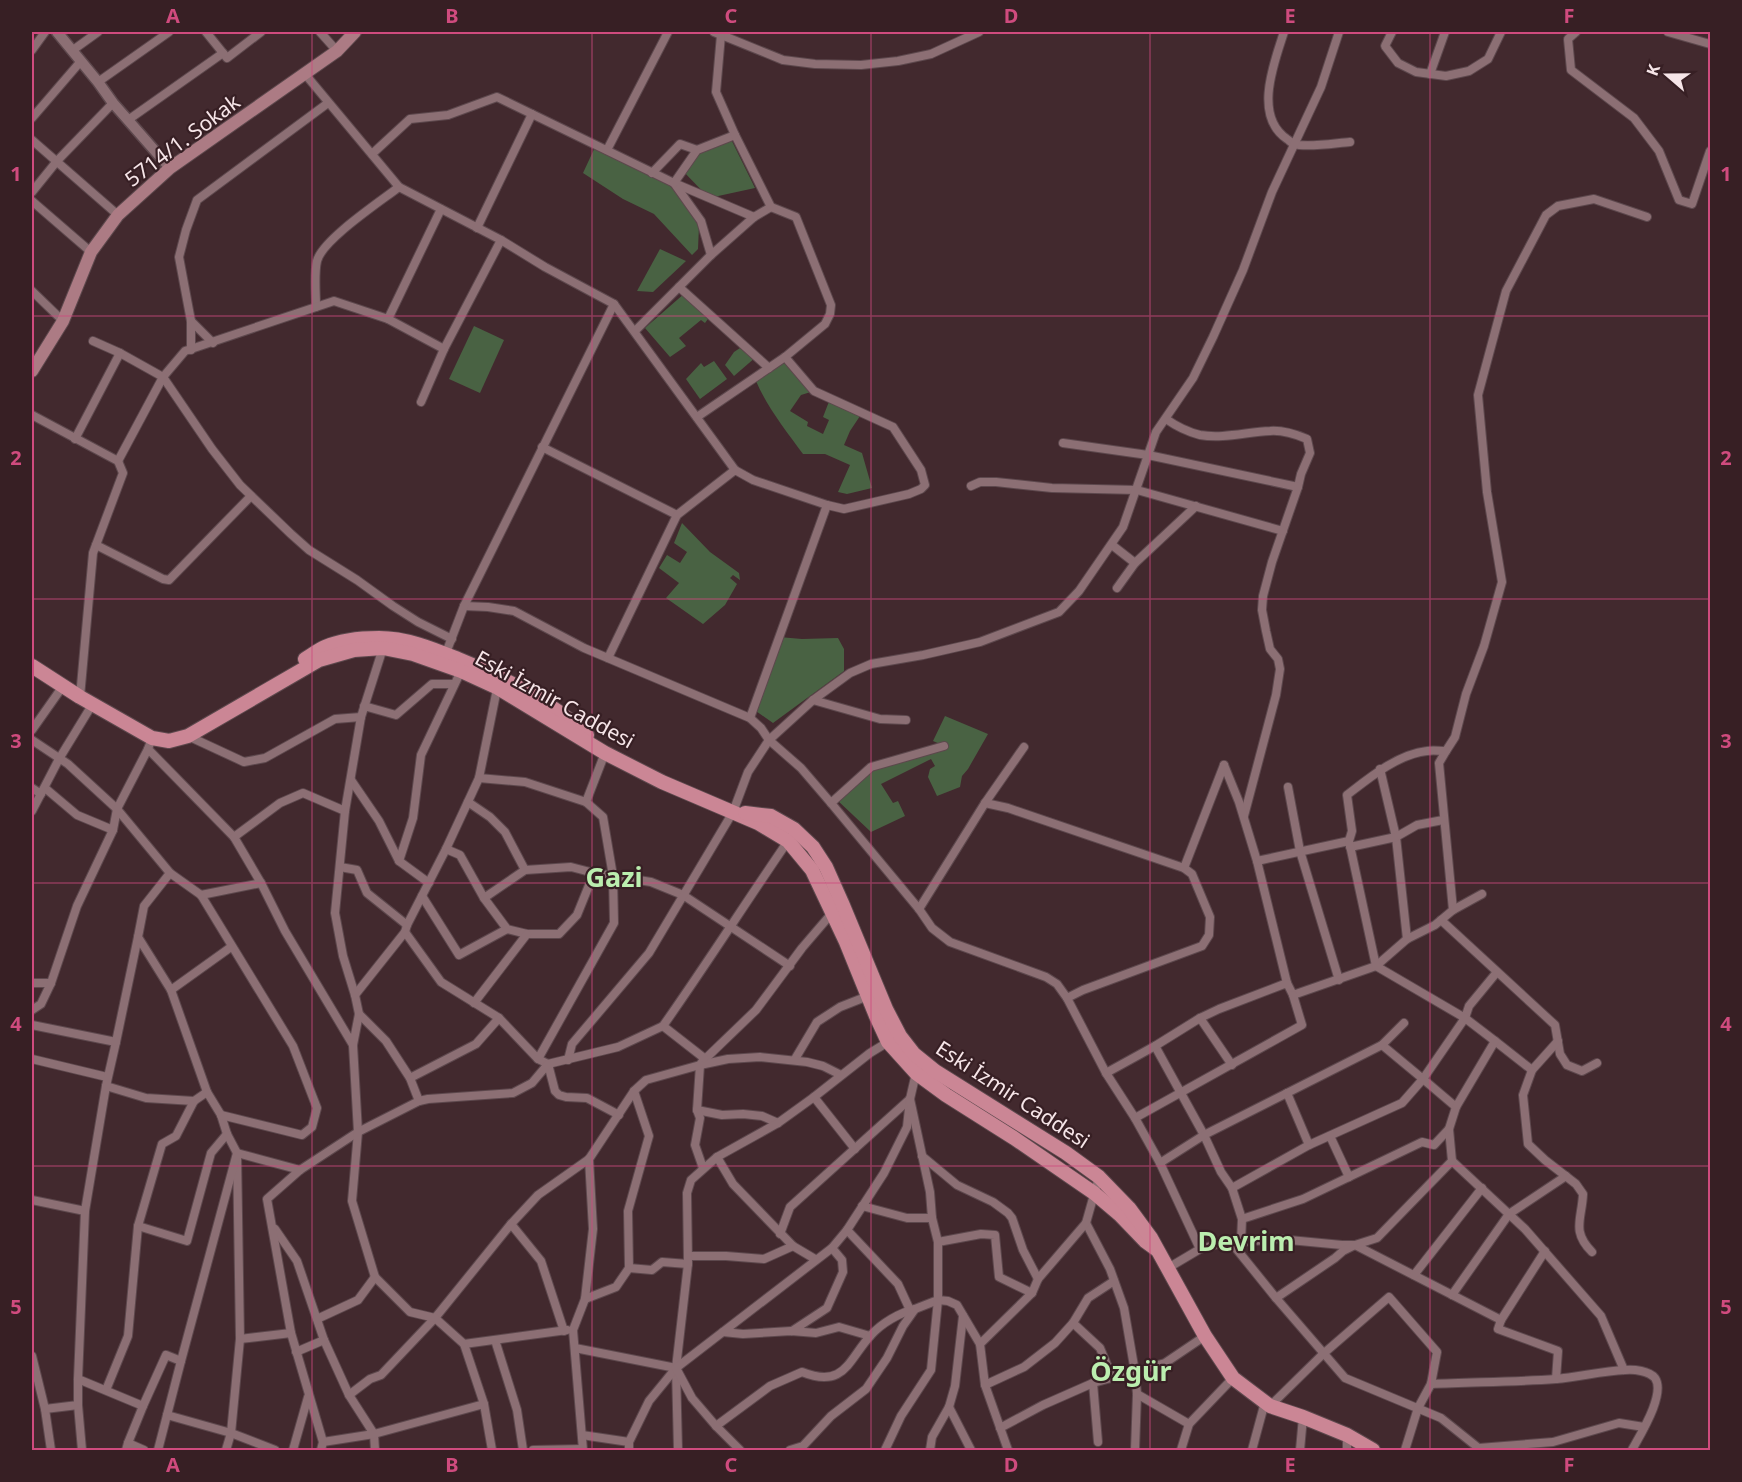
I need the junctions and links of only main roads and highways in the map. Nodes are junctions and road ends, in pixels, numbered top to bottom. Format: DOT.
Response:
graph roads {
  1 [pos="355,32"];
  2 [pos="32,371"];
  3 [pos="444,659"];
  4 [pos="32,666"];
  5 [pos="499,682"];
  6 [pos="150,744"];
  7 [pos="733,812"];
  8 [pos="1156,1249"];
  9 [pos="1373,1450"];
  1 -- 2 [label="main road, 5714/1. Sokak"];
  3 -- 5 [label="main road"];
  3 -- 5 [label="main road, Eski İzmir Caddesi"];
  3 -- 6 [label="main road, Eski İzmir Caddesi"];
  3 -- 6 [label="main road"];
  4 -- 6 [label="main road, Eski İzmir Caddesi"];
  5 -- 7 [label="main road, Eski İzmir Caddesi"];
  7 -- 8 [label="main road, Eski İzmir Caddesi"];
  7 -- 8 [label="main road, Eski İzmir Caddesi"];
  8 -- 9 [label="main road, Eski İzmir Caddesi"];
}
